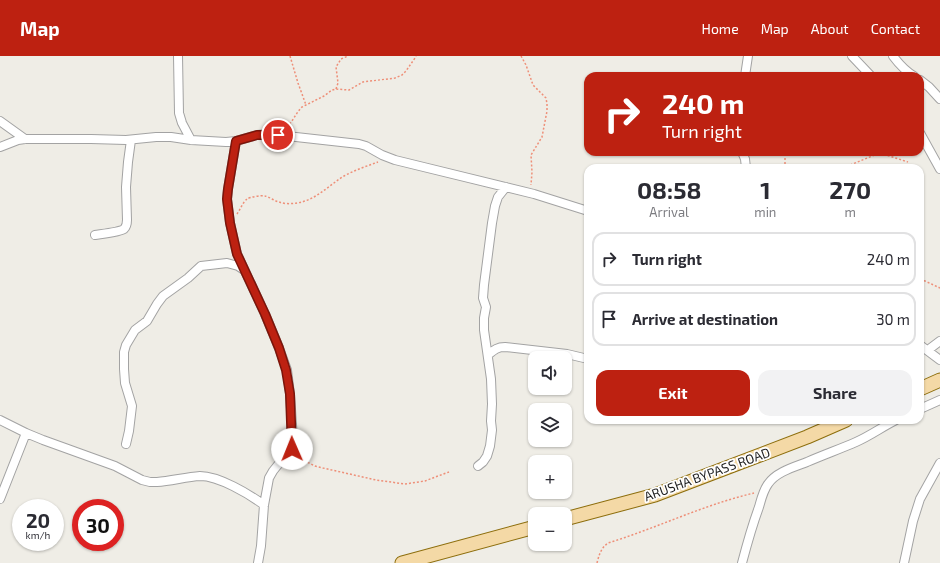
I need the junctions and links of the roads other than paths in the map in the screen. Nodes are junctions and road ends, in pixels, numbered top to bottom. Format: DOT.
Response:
graph roads {
  1 [pos="178,56"];
  2 [pos="748,56"];
  3 [pos="852,56"];
  4 [pos="893,56"];
  5 [pos="746,72"];
  6 [pos="867,72"];
  7 [pos="908,72"];
  8 [pos="924,83"];
  9 [pos="940,99"];
  10 [pos="0,121"];
  11 [pos="25,139"];
  12 [pos="131,140"];
  13 [pos="191,140"];
  14 [pos="924,140"];
  15 [pos="236,141"];
  16 [pos="0,147"];
  17 [pos="940,169"];
  18 [pos="506,187"];
  19 [pos="584,210"];
  20 [pos="95,235"];
  21 [pos="244,270"];
  22 [pos="940,342"];
  23 [pos="924,348"];
  24 [pos="928,350"];
  25 [pos="488,356"];
  26 [pos="584,358"];
  27 [pos="940,360"];
  28 [pos="940,380"];
  29 [pos="924,387"];
  30 [pos="940,400"];
  31 [pos="924,407"];
  32 [pos="0,420"];
  33 [pos="837,424"];
  34 [pos="889,424"];
  35 [pos="26,434"];
  36 [pos="126,444"];
  37 [pos="940,463"];
  38 [pos="478,466"];
  39 [pos="0,499"];
  40 [pos="264,505"];
  41 [pos="572,517"];
  42 [pos="528,529"];
  43 [pos="258,563"];
  44 [pos="402,563"];
  45 [pos="742,563"];
  46 [pos="904,563"];
  1 -- 13 [label="street"];
  2 -- 5 [label="street"];
  3 -- 6 [label="street"];
  4 -- 7 [label="street"];
  8 -- 9 [label="street"];
  10 -- 11 [label="street"];
  11 -- 12 [label="street"];
  11 -- 16 [label="street"];
  12 -- 13 [label="street"];
  12 -- 20 [label="street"];
  13 -- 15 [label="street"];
  14 -- 17 [label="street"];
  15 -- 18 [label="street"];
  15 -- 21 [label="street"];
  18 -- 19 [label="street"];
  18 -- 25 [label="street"];
  21 -- 36 [label="street"];
  21 -- 40 [label="street"];
  22 -- 24 [label="street"];
  23 -- 24 [label="street"];
  24 -- 27 [label="street"];
  25 -- 26 [label="street"];
  25 -- 38 [label="street"];
  28 -- 29 [label="main road"];
  30 -- 31 [label="street"];
  32 -- 35 [label="street"];
  33 -- 41 [label="main road, ARUSHA BYPASS ROAD"];
  34 -- 45 [label="street"];
  35 -- 39 [label="street"];
  35 -- 40 [label="street"];
  37 -- 46 [label="street"];
  40 -- 43 [label="street"];
  42 -- 44 [label="main road"];
}
